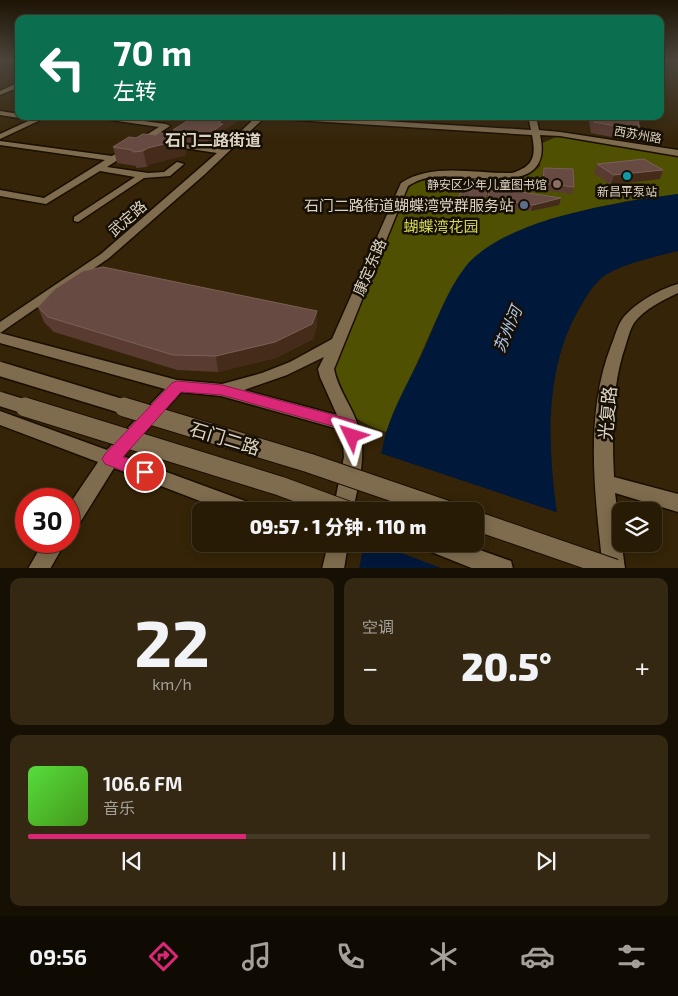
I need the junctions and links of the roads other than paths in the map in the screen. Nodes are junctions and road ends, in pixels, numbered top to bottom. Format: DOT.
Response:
graph roads {
  1 [pos="12,88"];
  2 [pos="15,91"];
  3 [pos="0,93"];
  4 [pos="0,98"];
  5 [pos="0,113"];
  6 [pos="15,115"];
  7 [pos="37,120"];
  8 [pos="118,120"];
  9 [pos="258,120"];
  10 [pos="330,120"];
  11 [pos="533,120"];
  12 [pos="535,132"];
  13 [pos="0,137"];
  14 [pos="144,141"];
  15 [pos="0,143"];
  16 [pos="224,152"];
  17 [pos="678,153"];
  18 [pos="113,159"];
  19 [pos="180,164"];
  20 [pos="99,168"];
  21 [pos="143,175"];
  22 [pos="0,193"];
  23 [pos="78,219"];
  24 [pos="678,288"];
  25 [pos="0,329"];
  26 [pos="0,338"];
  27 [pos="337,342"];
  28 [pos="0,369"];
  29 [pos="177,386"];
  30 [pos="222,390"];
  31 [pos="0,399"];
  32 [pos="0,418"];
  33 [pos="349,425"];
  34 [pos="110,459"];
  35 [pos="604,482"];
  36 [pos="225,502"];
  37 [pos="324,502"];
  38 [pos="344,502"];
  39 [pos="423,502"];
  40 [pos="678,503"];
  41 [pos="80,505"];
  42 [pos="484,524"];
  43 [pos="336,552"];
  44 [pos="458,552"];
  45 [pos="48,553"];
  46 [pos="38,568"];
  47 [pos="334,568"];
  48 [pos="503,568"];
  49 [pos="615,568"];
  1 -- 3 [label="street"];
  2 -- 4 [label="street"];
  5 -- 6 [label="street"];
  7 -- 13 [label="street"];
  8 -- 14 [label="street"];
  9 -- 16 [label="street, 武定路"];
  10 -- 12 [label="street, 西苏州路"];
  11 -- 12 [label="street"];
  12 -- 17 [label="street, 西苏州路"];
  12 -- 27 [label="street, 康定东路"];
  14 -- 16 [label="street"];
  14 -- 18 [label="street"];
  15 -- 18 [label="street"];
  16 -- 25 [label="street, 武定路"];
  18 -- 20 [label="street"];
  19 -- 21 [label="street"];
  20 -- 21 [label="street"];
  20 -- 22 [label="street"];
  21 -- 23 [label="street"];
  24 -- 35 [label="street, 光复路"];
  26 -- 29 [label="street"];
  27 -- 30 [label="street"];
  27 -- 33 [label="street, 康定东路"];
  28 -- 39 [label="street, 石门二路, bridge"];
  29 -- 30 [label="street"];
  29 -- 34 [label="street"];
  30 -- 33 [label="street"];
  31 -- 37 [label="street, 石门二路, bridge"];
  32 -- 34 [label="street"];
  33 -- 38 [label="street, 康定东路"];
  34 -- 36 [label="street"];
  34 -- 41 [label="street"];
  35 -- 40 [label="street"];
  35 -- 49 [label="street, 光复路"];
  42 -- 49 [label="street, bridge"];
  43 -- 47 [label="street"];
  44 -- 48 [label="street"];
  45 -- 46 [label="street"];
}
